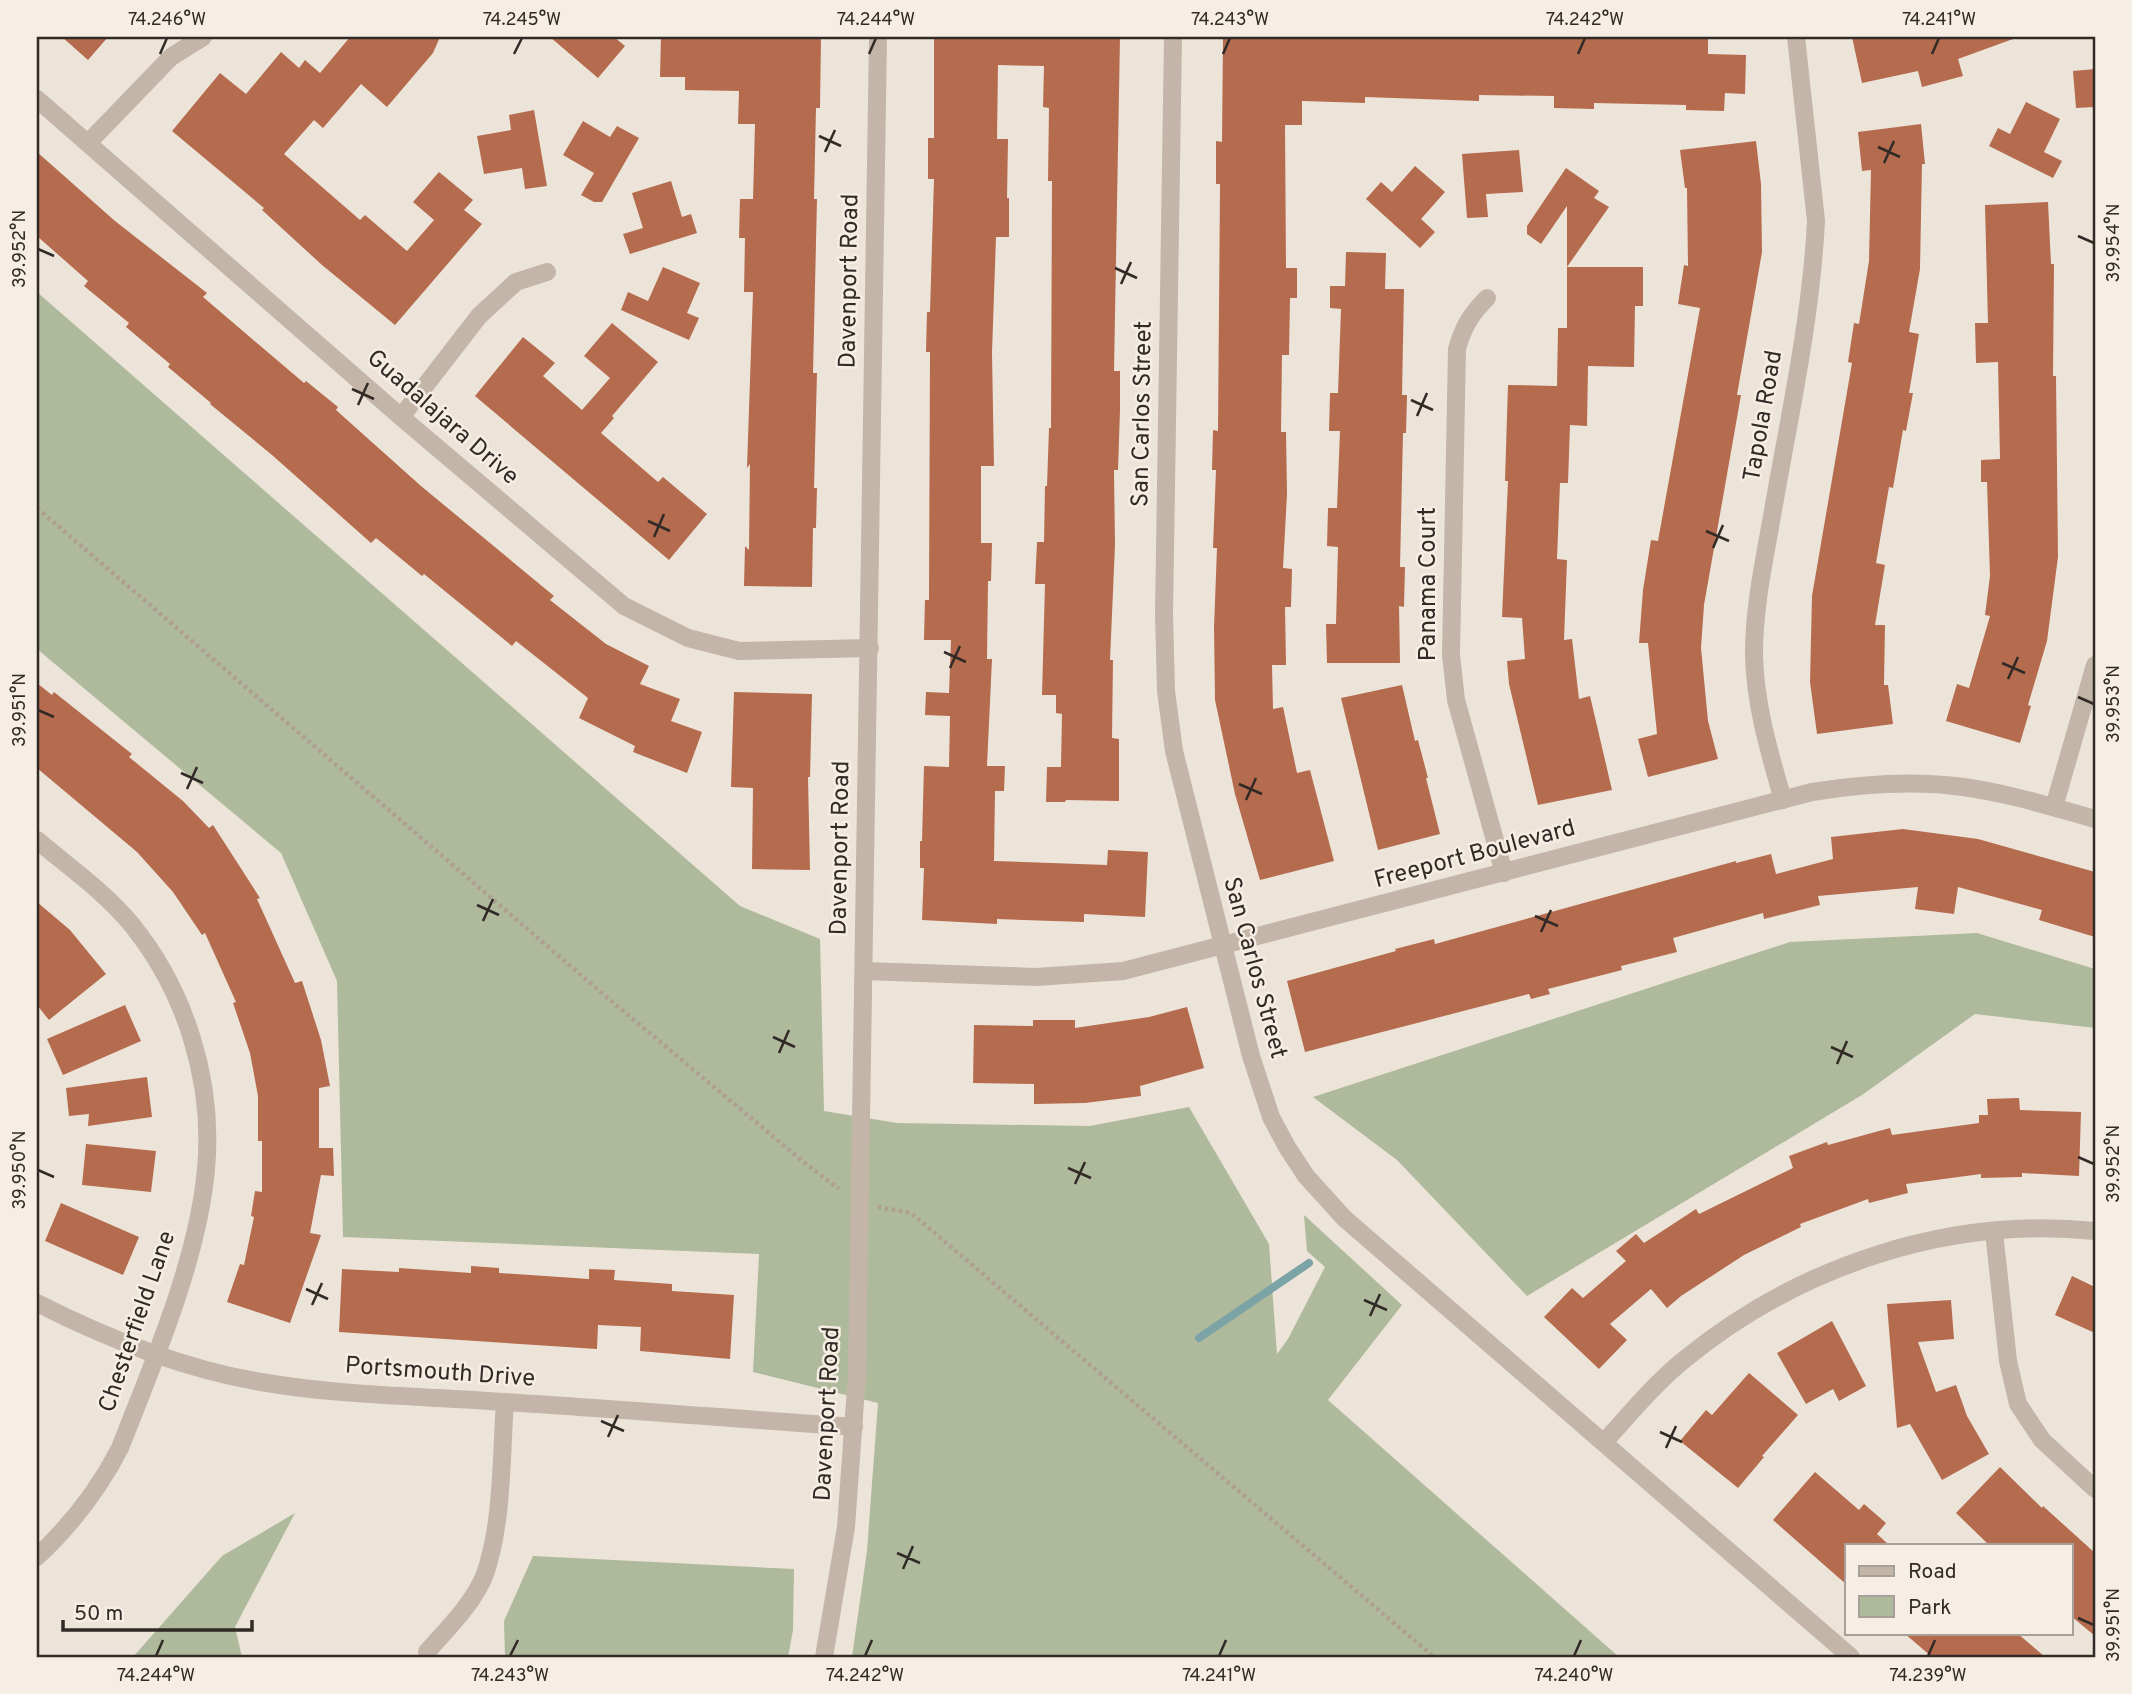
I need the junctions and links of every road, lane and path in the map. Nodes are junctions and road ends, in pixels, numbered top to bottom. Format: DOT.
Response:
graph roads {
  1 [pos="203,37"];
  2 [pos="878,37"];
  3 [pos="1173,37"];
  4 [pos="1796,37"];
  5 [pos="37,99"];
  6 [pos="88,143"];
  7 [pos="547,272"];
  8 [pos="1487,298"];
  9 [pos="401,417"];
  10 [pos="37,508"];
  11 [pos="870,648"];
  12 [pos="2095,665"];
  13 [pos="1783,800"];
  14 [pos="2054,807"];
  15 [pos="2095,819"];
  16 [pos="37,840"];
  17 [pos="1504,873"];
  18 [pos="1223,946"];
  19 [pos="864,971"];
  20 [pos="860,1203"];
  21 [pos="2095,1231"];
  22 [pos="1994,1232"];
  23 [pos="37,1303"];
  24 [pos="155,1355"];
  25 [pos="505,1402"];
  26 [pos="855,1427"];
  27 [pos="1604,1442"];
  28 [pos="2095,1489"];
  29 [pos="37,1557"];
  30 [pos="427,1652"];
  31 [pos="824,1657"];
  32 [pos="1434,1657"];
  33 [pos="1851,1657"];
  1 -- 6 [label="street"];
  2 -- 11 [label="street, Davenport Road"];
  3 -- 18 [label="street, San Carlos Street"];
  4 -- 13 [label="street, Tapola Road"];
  5 -- 6 [label="street, Guadalajara Drive"];
  6 -- 9 [label="street, Guadalajara Drive"];
  7 -- 9 [label="street"];
  8 -- 17 [label="street, Panama Court"];
  9 -- 11 [label="street, Guadalajara Drive"];
  10 -- 20 [label="path"];
  11 -- 19 [label="street, Davenport Road"];
  12 -- 14 [label="street"];
  13 -- 14 [label="street, Freeport Boulevard"];
  13 -- 17 [label="street, Freeport Boulevard"];
  14 -- 15 [label="street, Freeport Boulevard"];
  16 -- 24 [label="street, Chesterfield Lane"];
  17 -- 18 [label="street, Freeport Boulevard"];
  18 -- 19 [label="street, Freeport Boulevard"];
  18 -- 27 [label="street, San Carlos Street"];
  19 -- 20 [label="street, Davenport Road"];
  20 -- 26 [label="street, Davenport Road"];
  20 -- 32 [label="path"];
  21 -- 22 [label="street"];
  22 -- 27 [label="street"];
  22 -- 28 [label="street"];
  23 -- 24 [label="street, Portsmouth Drive"];
  24 -- 25 [label="street, Portsmouth Drive"];
  24 -- 29 [label="street, Chesterfield Lane"];
  25 -- 26 [label="street, Portsmouth Drive"];
  25 -- 30 [label="street"];
  26 -- 31 [label="street, Davenport Road"];
  27 -- 33 [label="street, San Carlos Street"];
}
